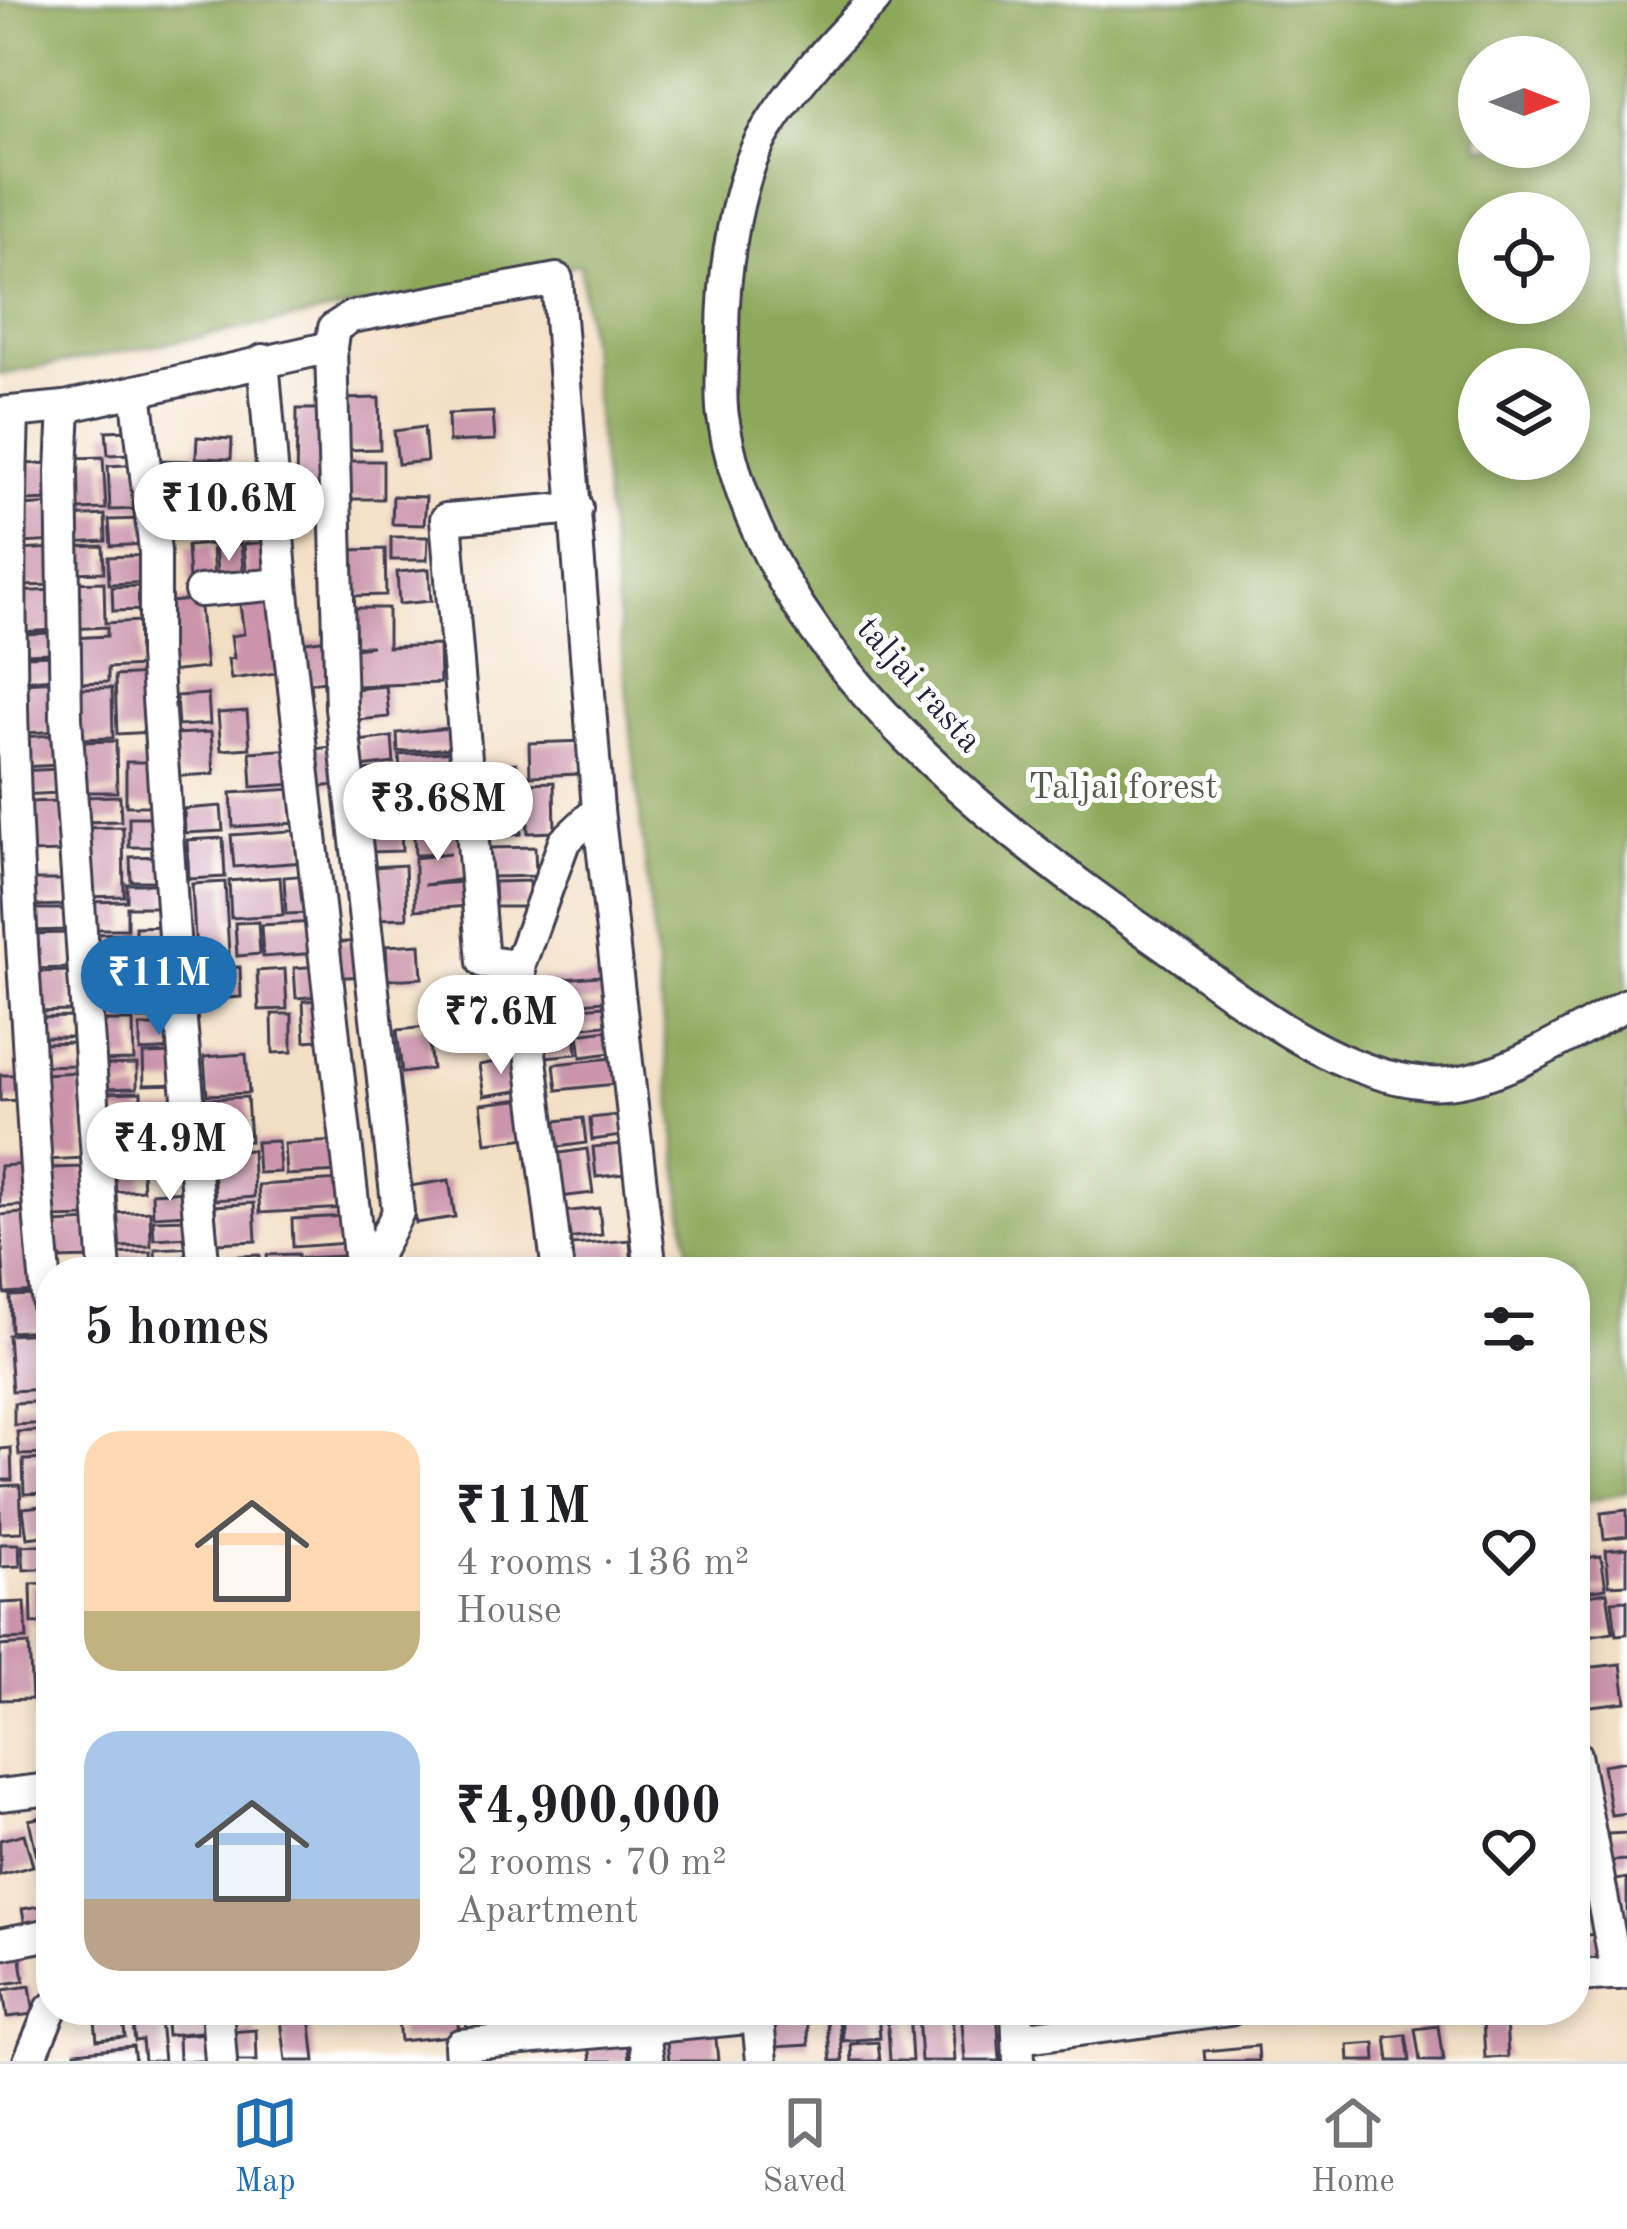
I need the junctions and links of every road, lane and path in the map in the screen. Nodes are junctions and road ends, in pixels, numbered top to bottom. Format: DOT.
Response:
graph roads {
  1 [pos="875,0"];
  2 [pos="331,346"];
  3 [pos="263,360"];
  4 [pos="136,391"];
  5 [pos="65,407"];
  6 [pos="7,412"];
  7 [pos="577,508"];
  8 [pos="282,584"];
  9 [pos="200,591"];
  10 [pos="598,810"];
  11 [pos="519,966"];
  12 [pos="1627,1004"];
  13 [pos="42,1257"];
  14 [pos="103,1257"];
  15 [pos="203,1257"];
  16 [pos="363,1257"];
  17 [pos="373,1257"];
  18 [pos="556,1257"];
  19 [pos="649,1257"];
  20 [pos="36,1791"];
  21 [pos="0,1795"];
  22 [pos="1590,1825"];
  23 [pos="36,1937"];
  24 [pos="0,1944"];
  25 [pos="1622,1974"];
  26 [pos="1590,1975"];
  27 [pos="44,2025"];
  28 [pos="218,2025"];
  29 [pos="509,2025"];
  30 [pos="668,2025"];
  31 [pos="759,2025"];
  32 [pos="1108,2025"];
  33 [pos="644,2028"];
  34 [pos="1019,2036"];
  35 [pos="28,2061"];
  36 [pos="221,2061"];
  37 [pos="461,2061"];
  38 [pos="647,2061"];
  39 [pos="762,2061"];
  1 -- 12 [label="street, taljai rasta"];
  2 -- 3 [label="street"];
  2 -- 7 [label="street"];
  2 -- 17 [label="street"];
  3 -- 4 [label="street"];
  3 -- 8 [label="street"];
  4 -- 5 [label="street"];
  4 -- 15 [label="street"];
  5 -- 6 [label="street"];
  5 -- 14 [label="street"];
  6 -- 13 [label="street"];
  7 -- 10 [label="street"];
  7 -- 11 [label="street"];
  8 -- 9 [label="street"];
  8 -- 16 [label="street"];
  10 -- 11 [label="street"];
  10 -- 19 [label="street"];
  11 -- 18 [label="street"];
  20 -- 21 [label="street"];
  22 -- 25 [label="street"];
  23 -- 24 [label="street"];
  25 -- 26 [label="street"];
  27 -- 35 [label="street"];
  28 -- 36 [label="street"];
  29 -- 33 [label="street"];
  29 -- 37 [label="street"];
  30 -- 33 [label="street"];
  31 -- 39 [label="street"];
  32 -- 34 [label="street"];
  33 -- 38 [label="street"];
}
